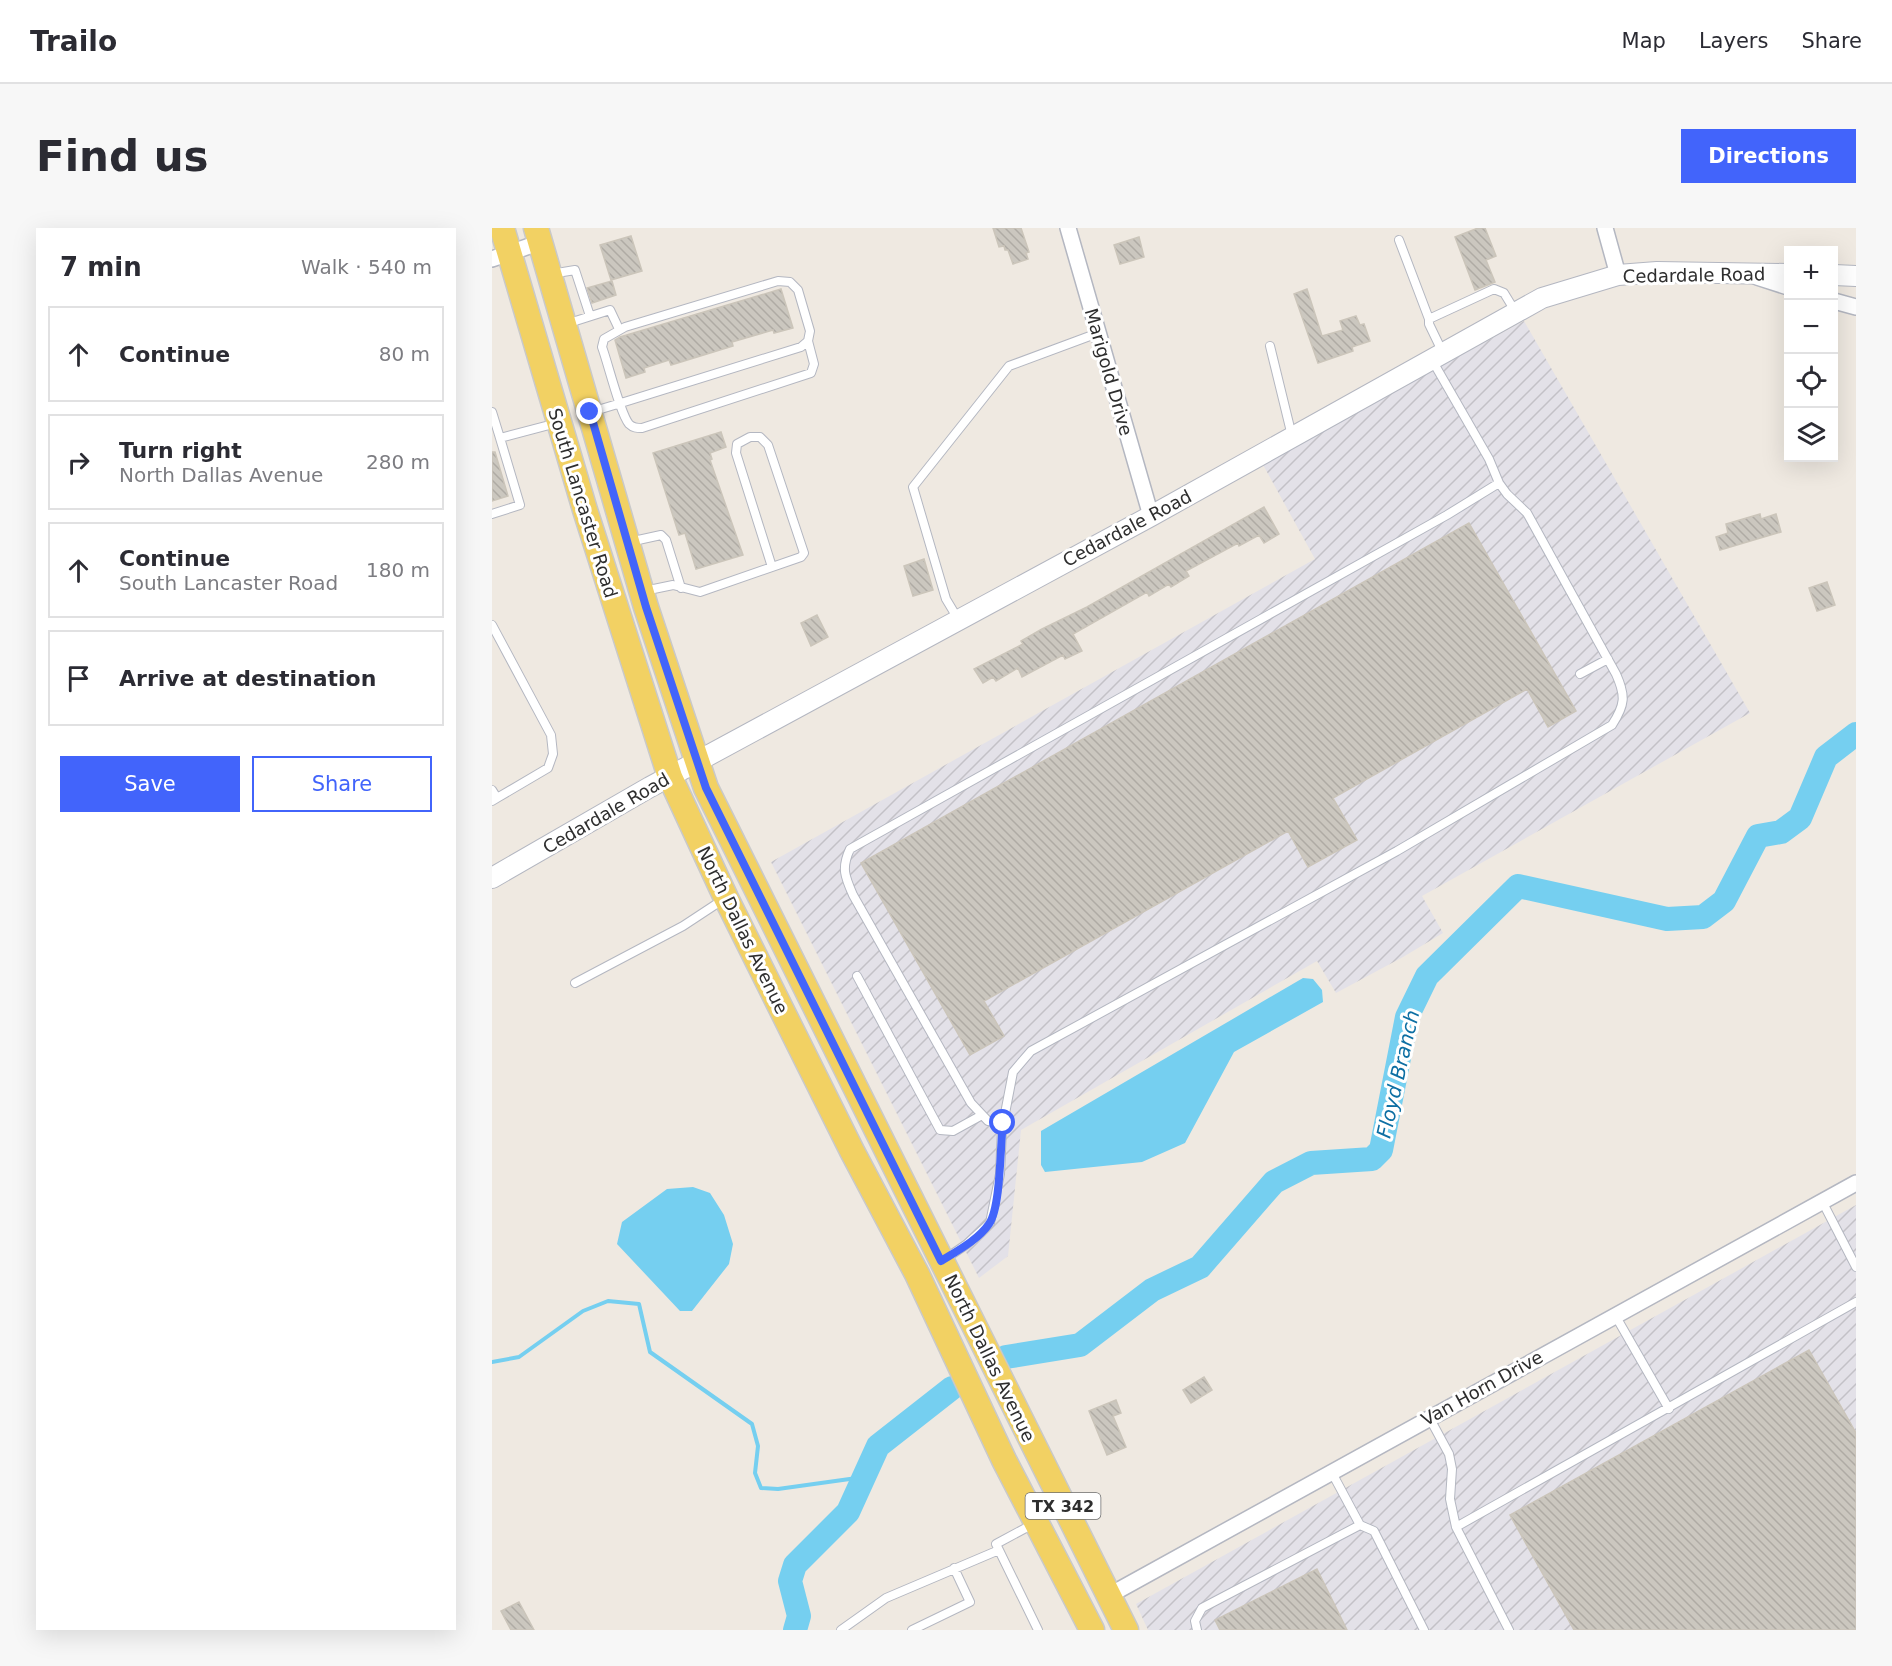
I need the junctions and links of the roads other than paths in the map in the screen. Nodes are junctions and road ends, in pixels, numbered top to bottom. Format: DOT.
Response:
graph roads {
  1 [pos="502,228"];
  2 [pos="1068,228"];
  3 [pos="1605,228"];
  4 [pos="539,235"];
  5 [pos="1399,240"];
  6 [pos="501,256"];
  7 [pos="1746,273"];
  8 [pos="1784,274"];
  9 [pos="550,275"];
  10 [pos="1618,275"];
  11 [pos="1838,275"];
  12 [pos="1856,276"];
  13 [pos="1784,286"];
  14 [pos="1838,302"];
  15 [pos="1856,307"];
  16 [pos="1516,312"];
  17 [pos="590,316"];
  18 [pos="1429,319"];
  19 [pos="564,324"];
  20 [pos="619,330"];
  21 [pos="1098,333"];
  22 [pos="807,341"];
  23 [pos="1270,346"];
  24 [pos="1438,356"];
  25 [pos="621,403"];
  26 [pos="590,412"];
  27 [pos="492,413"];
  28 [pos="558,423"];
  29 [pos="497,436"];
  30 [pos="1293,437"];
  31 [pos="505,454"];
  32 [pos="496,458"];
  33 [pos="512,477"];
  34 [pos="503,480"];
  35 [pos="1499,483"];
  36 [pos="492,514"];
  37 [pos="1151,516"];
  38 [pos="628,542"];
  39 [pos="772,567"];
  40 [pos="681,588"];
  41 [pos="642,592"];
  42 [pos="958,619"];
  43 [pos="492,625"];
  44 [pos="1608,659"];
  45 [pos="1580,674"];
  46 [pos="696,763"];
  47 [pos="670,777"];
  48 [pos="492,790"];
  49 [pos="494,800"];
  50 [pos="492,878"];
  51 [pos="726,898"];
  52 [pos="857,976"];
  53 [pos="574,983"];
  54 [pos="982,1115"];
  55 [pos="1003,1123"];
  56 [pos="1856,1183"];
  57 [pos="1822,1201"];
  58 [pos="941,1261"];
  59 [pos="1856,1267"];
  60 [pos="917,1274"];
  61 [pos="1856,1302"];
  62 [pos="1615,1315"];
  63 [pos="1669,1409"];
  64 [pos="1429,1417"];
  65 [pos="1331,1471"];
  66 [pos="1036,1522"];
  67 [pos="1360,1525"];
  68 [pos="1456,1527"];
  69 [pos="999,1550"];
  70 [pos="954,1568"];
  71 [pos="1108,1596"];
  72 [pos="841,1630"];
  73 [pos="912,1630"];
  74 [pos="1038,1630"];
  75 [pos="1092,1630"];
  76 [pos="1126,1630"];
  77 [pos="1197,1630"];
  78 [pos="1424,1630"];
  79 [pos="1509,1630"];
  1 -- 6 [label="main road, South Lancaster Road / TX 342"];
  2 -- 21 [label="street, Marigold Drive"];
  3 -- 10 [label="street"];
  4 -- 6 [label="street"];
  4 -- 9 [label="main road, South Lancaster Road / TX 342"];
  5 -- 18 [label="lane"];
  6 -- 28 [label="main road, South Lancaster Road / TX 342"];
  7 -- 8 [label="street, Cedardale Road"];
  7 -- 10 [label="street, Cedardale Road"];
  7 -- 13 [label="street"];
  9 -- 17 [label="lane"];
  9 -- 19 [label="main road, South Lancaster Road / TX 342"];
  10 -- 16 [label="street, Cedardale Road"];
  11 -- 12 [label="street"];
  14 -- 15 [label="street"];
  16 -- 18 [label="lane"];
  16 -- 24 [label="street, Cedardale Road"];
  17 -- 19 [label="lane"];
  17 -- 20 [label="lane"];
  18 -- 24 [label="lane"];
  19 -- 26 [label="main road, South Lancaster Road / TX 342"];
  20 -- 22 [label="lane"];
  20 -- 25 [label="lane"];
  21 -- 37 [label="street, Marigold Drive"];
  21 -- 42 [label="lane"];
  22 -- 25 [label="lane"];
  22 -- 25 [label="lane"];
  23 -- 30 [label="lane"];
  24 -- 30 [label="street, Cedardale Road"];
  24 -- 35 [label="lane"];
  25 -- 26 [label="lane"];
  26 -- 38 [label="main road, South Lancaster Road / TX 342"];
  27 -- 29 [label="lane"];
  28 -- 29 [label="lane"];
  28 -- 47 [label="main road, South Lancaster Road / TX 342"];
  29 -- 31 [label="lane"];
  30 -- 37 [label="street, Cedardale Road"];
  31 -- 32 [label="lane"];
  31 -- 33 [label="lane"];
  33 -- 34 [label="lane"];
  33 -- 36 [label="lane"];
  35 -- 44 [label="lane"];
  35 -- 54 [label="lane"];
  37 -- 42 [label="street, Cedardale Road"];
  38 -- 40 [label="lane"];
  38 -- 41 [label="main road, South Lancaster Road / TX 342"];
  39 -- 39 [label="lane"];
  39 -- 40 [label="lane"];
  40 -- 41 [label="lane"];
  41 -- 46 [label="main road, South Lancaster Road / TX 342"];
  42 -- 46 [label="street, Cedardale Road"];
  43 -- 49 [label="lane"];
  44 -- 45 [label="lane"];
  44 -- 55 [label="lane"];
  46 -- 47 [label="street, Cedardale Road"];
  46 -- 58 [label="main road, North Dallas Avenue / TX 342"];
  47 -- 50 [label="street, Cedardale Road"];
  47 -- 51 [label="main road, North Dallas Avenue / TX 342"];
  48 -- 49 [label="lane"];
  51 -- 53 [label="lane"];
  51 -- 60 [label="main road, North Dallas Avenue / TX 342"];
  52 -- 54 [label="lane"];
  54 -- 55 [label="lane"];
  55 -- 58 [label="lane"];
  56 -- 57 [label="street, Van Horn Drive"];
  57 -- 59 [label="lane"];
  57 -- 62 [label="street, Van Horn Drive"];
  58 -- 60 [label="main road"];
  58 -- 71 [label="main road, North Dallas Avenue / TX 342"];
  60 -- 66 [label="main road, North Dallas Avenue / TX 342"];
  61 -- 63 [label="lane"];
  62 -- 63 [label="lane"];
  62 -- 64 [label="street, Van Horn Drive"];
  63 -- 68 [label="lane"];
  64 -- 65 [label="street, Van Horn Drive"];
  64 -- 68 [label="lane"];
  65 -- 67 [label="lane"];
  65 -- 71 [label="street, Van Horn Drive"];
  66 -- 69 [label="lane"];
  66 -- 75 [label="main road, North Dallas Avenue / TX 342"];
  67 -- 77 [label="lane"];
  67 -- 78 [label="lane"];
  68 -- 79 [label="lane"];
  69 -- 70 [label="lane"];
  69 -- 74 [label="lane"];
  70 -- 72 [label="lane"];
  70 -- 73 [label="lane"];
  71 -- 76 [label="main road, North Dallas Avenue / TX 342"];
}
